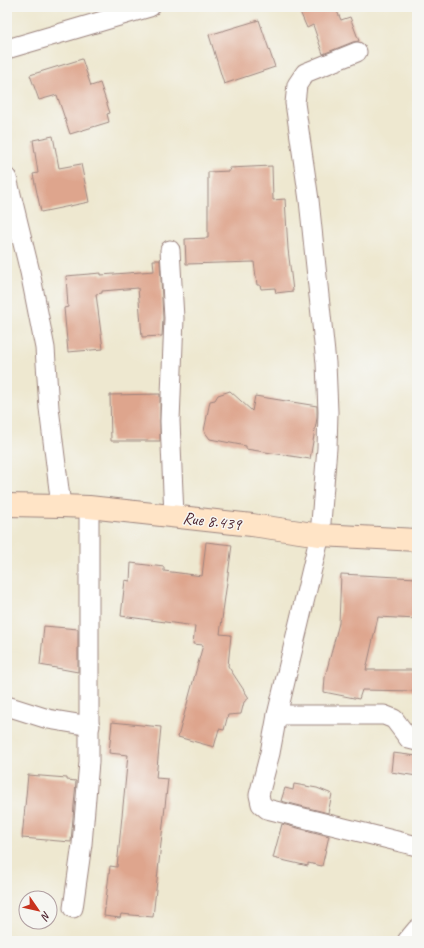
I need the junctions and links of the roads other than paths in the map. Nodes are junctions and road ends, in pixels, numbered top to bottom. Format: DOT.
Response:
graph roads {
  1 [pos="150,7"];
  2 [pos="7,49"];
  3 [pos="357,52"];
  4 [pos="7,178"];
  5 [pos="170,250"];
  6 [pos="7,506"];
  7 [pos="61,506"];
  8 [pos="89,508"];
  9 [pos="174,516"];
  10 [pos="320,535"];
  11 [pos="417,540"];
  12 [pos="7,706"];
  13 [pos="277,715"];
  14 [pos="90,726"];
  15 [pos="417,741"];
  16 [pos="417,846"];
  17 [pos="73,908"];
  18 [pos="417,929"];
  19 [pos="407,941"];
  1 -- 2 [label="street"];
  3 -- 10 [label="street"];
  4 -- 7 [label="street"];
  5 -- 9 [label="street"];
  6 -- 7 [label="street, Rue 8.439"];
  7 -- 8 [label="street, Rue 8.439"];
  8 -- 9 [label="street, Rue 8.439"];
  8 -- 14 [label="street"];
  9 -- 10 [label="street, Rue 8.439"];
  10 -- 11 [label="street, Rue 8.439"];
  10 -- 13 [label="street"];
  12 -- 14 [label="street"];
  13 -- 15 [label="street"];
  13 -- 16 [label="street"];
  14 -- 17 [label="street"];
  18 -- 19 [label="street"];
}
